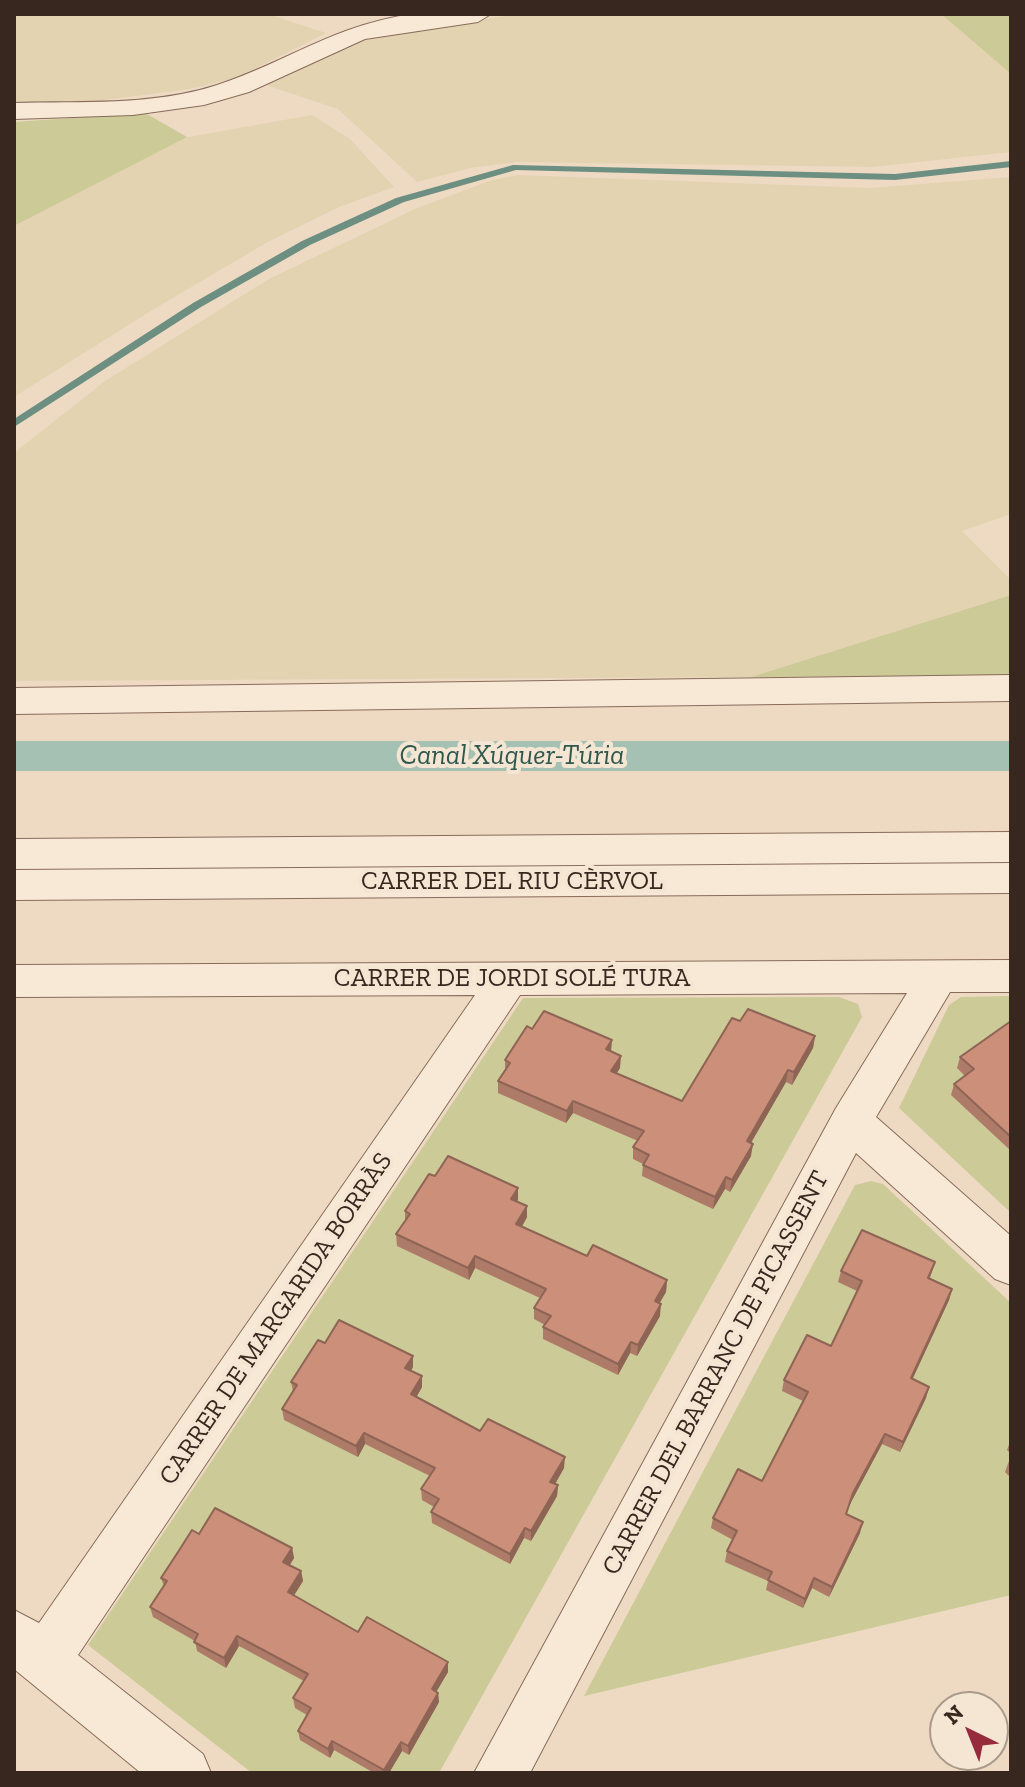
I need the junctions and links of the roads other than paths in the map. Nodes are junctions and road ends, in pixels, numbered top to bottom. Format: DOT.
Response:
graph roads {
  1 [pos="478,14"];
  2 [pos="14,111"];
  3 [pos="1011,688"];
  4 [pos="14,701"];
  5 [pos="1011,847"];
  6 [pos="14,854"];
  7 [pos="1011,878"];
  8 [pos="14,885"];
  9 [pos="1011,976"];
  10 [pos="938,977"];
  11 [pos="509,978"];
  12 [pos="14,981"];
  13 [pos="851,1121"];
  14 [pos="1011,1265"];
  15 [pos="29,1648"];
  16 [pos="184,1773"];
  17 [pos="501,1773"];
  1 -- 2 [label="street"];
  3 -- 4 [label="street"];
  5 -- 6 [label="street, CARRER DEL RIU CÈRVOL"];
  7 -- 8 [label="street, CARRER DEL RIU CÈRVOL"];
  9 -- 10 [label="street, CARRER DE JORDI SOLÉ TURA"];
  10 -- 11 [label="street, CARRER DE JORDI SOLÉ TURA"];
  10 -- 13 [label="street, CARRER DEL BARRANC DE PICASSENT"];
  11 -- 12 [label="street, CARRER DE JORDI SOLÉ TURA"];
  11 -- 15 [label="street, CARRER DE MARGARIDA BORRÀS"];
  13 -- 14 [label="street"];
  13 -- 17 [label="street, CARRER DEL BARRANC DE PICASSENT"];
  15 -- 16 [label="street"];
}
